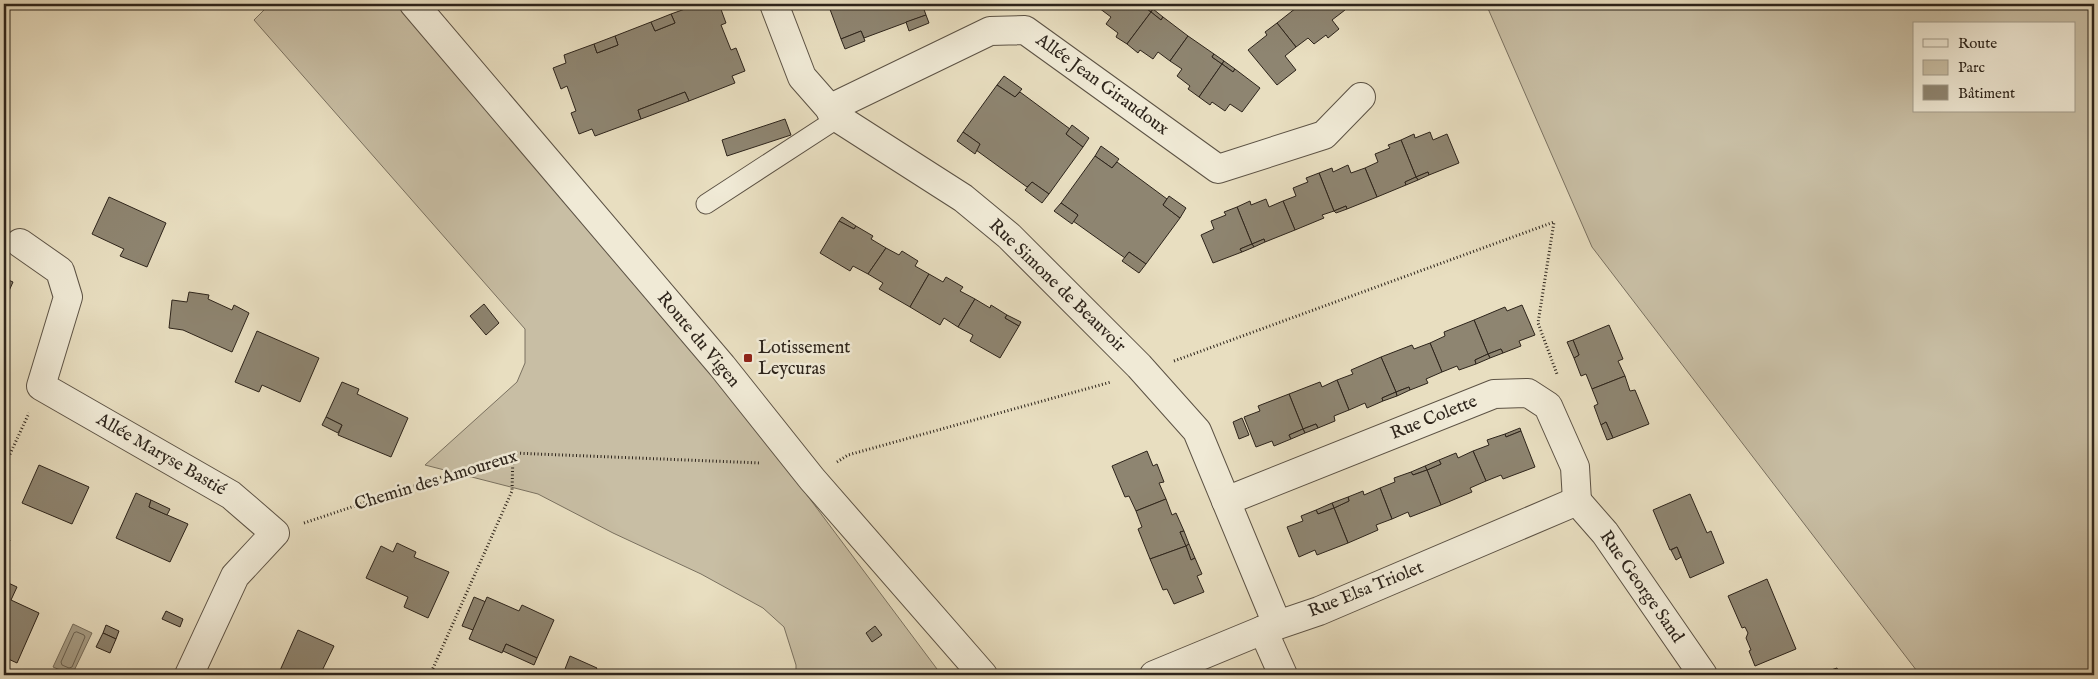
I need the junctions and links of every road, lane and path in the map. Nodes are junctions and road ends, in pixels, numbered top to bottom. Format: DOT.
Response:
graph roads {
  1 [pos="414,4"];
  2 [pos="774,4"];
  3 [pos="1361,97"];
  4 [pos="834,115"];
  5 [pos="706,204"];
  6 [pos="20,243"];
  7 [pos="1144,372"];
  8 [pos="41,386"];
  9 [pos="1535,398"];
  10 [pos="513,453"];
  11 [pos="4,467"];
  12 [pos="806,472"];
  13 [pos="1226,501"];
  14 [pos="1577,501"];
  15 [pos="275,533"];
  16 [pos="1270,627"];
  17 [pos="978,672"];
  18 [pos="190,675"];
  19 [pos="430,675"];
  20 [pos="1154,675"];
  21 [pos="1283,675"];
  22 [pos="1703,675"];
  1 -- 12 [label="street, Route du Vigen"];
  2 -- 4 [label="street, Rue Simone de Beauvoir"];
  3 -- 4 [label="street, Allée Jean Giraudoux"];
  4 -- 5 [label="lane"];
  4 -- 7 [label="street, Rue Simone de Beauvoir"];
  6 -- 8 [label="street"];
  7 -- 9 [label="path"];
  7 -- 12 [label="path"];
  7 -- 13 [label="street, Rue Simone de Beauvoir"];
  8 -- 11 [label="path"];
  8 -- 15 [label="street, Allée Maryse Bastié"];
  9 -- 13 [label="street, Rue Colette"];
  9 -- 14 [label="street"];
  10 -- 12 [label="path, Chemin des Amoureux"];
  10 -- 15 [label="path, Chemin des Amoureux"];
  10 -- 19 [label="path"];
  12 -- 17 [label="street, Route du Vigen"];
  13 -- 16 [label="street, Rue Simone de Beauvoir"];
  14 -- 16 [label="street, Rue Elsa Triolet"];
  14 -- 22 [label="street, Rue George Sand"];
  15 -- 18 [label="street"];
  16 -- 20 [label="street, Rue Elsa Triolet"];
  16 -- 21 [label="street"];
}
